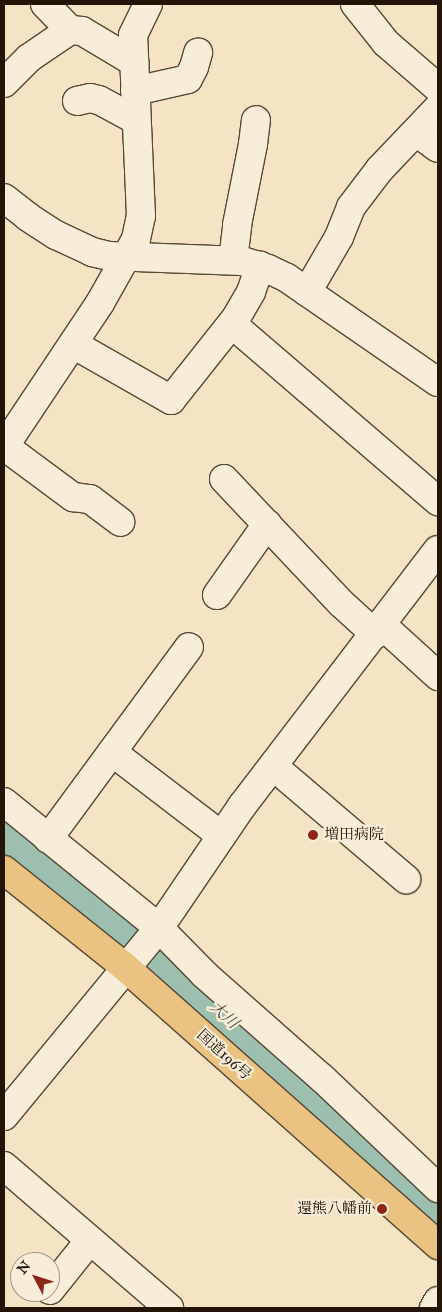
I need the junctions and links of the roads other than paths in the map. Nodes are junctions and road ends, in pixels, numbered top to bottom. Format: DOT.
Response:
graph roads {
  1 [pos="45,4"];
  2 [pos="355,4"];
  3 [pos="141,7"];
  4 [pos="70,30"];
  5 [pos="198,53"];
  6 [pos="134,62"];
  7 [pos="4,83"];
  8 [pos="438,88"];
  9 [pos="135,91"];
  10 [pos="77,101"];
  11 [pos="438,108"];
  12 [pos="136,120"];
  13 [pos="256,120"];
  14 [pos="416,132"];
  15 [pos="438,148"];
  16 [pos="4,198"];
  17 [pos="127,257"];
  18 [pos="233,260"];
  19 [pos="260,266"];
  20 [pos="307,292"];
  21 [pos="232,324"];
  22 [pos="73,344"];
  23 [pos="438,382"];
  24 [pos="4,446"];
  25 [pos="224,479"];
  26 [pos="438,501"];
  27 [pos="120,522"];
  28 [pos="267,524"];
  29 [pos="438,550"];
  30 [pos="217,595"];
  31 [pos="378,630"];
  32 [pos="189,647"];
  33 [pos="438,676"];
  34 [pos="112,752"];
  35 [pos="273,766"];
  36 [pos="4,802"];
  37 [pos="222,836"];
  38 [pos="48,839"];
  39 [pos="4,870"];
  40 [pos="406,879"];
  41 [pos="144,945"];
  42 [pos="4,1116"];
  43 [pos="4,1166"];
  44 [pos="438,1188"];
  45 [pos="90,1240"];
  46 [pos="438,1245"];
  47 [pos="60,1278"];
  48 [pos="438,1301"];
  49 [pos="169,1308"];
  50 [pos="434,1308"];
  1 -- 4 [label="street"];
  2 -- 8 [label="street"];
  3 -- 6 [label="street"];
  4 -- 6 [label="street"];
  4 -- 7 [label="street"];
  5 -- 9 [label="street"];
  6 -- 9 [label="street"];
  9 -- 12 [label="street"];
  10 -- 12 [label="street"];
  11 -- 14 [label="street"];
  12 -- 17 [label="street"];
  13 -- 18 [label="street"];
  14 -- 15 [label="street"];
  14 -- 20 [label="street"];
  16 -- 17 [label="street"];
  17 -- 18 [label="street"];
  17 -- 22 [label="street"];
  18 -- 19 [label="street"];
  19 -- 20 [label="street"];
  19 -- 21 [label="street"];
  20 -- 23 [label="street"];
  21 -- 22 [label="street"];
  21 -- 26 [label="street"];
  22 -- 24 [label="street"];
  24 -- 27 [label="street"];
  25 -- 28 [label="street"];
  28 -- 30 [label="street"];
  28 -- 31 [label="street"];
  29 -- 31 [label="street"];
  31 -- 33 [label="street"];
  31 -- 35 [label="street"];
  32 -- 34 [label="street"];
  34 -- 37 [label="street"];
  34 -- 38 [label="street"];
  35 -- 37 [label="street"];
  35 -- 40 [label="street"];
  36 -- 38 [label="street"];
  37 -- 41 [label="street"];
  38 -- 41 [label="street"];
  39 -- 41 [label="highway, 国道196号"];
  41 -- 42 [label="street"];
  41 -- 44 [label="street"];
  41 -- 46 [label="highway, 国道196号"];
  43 -- 45 [label="street"];
  45 -- 47 [label="street"];
  45 -- 49 [label="street"];
  48 -- 50 [label="street"];
}
